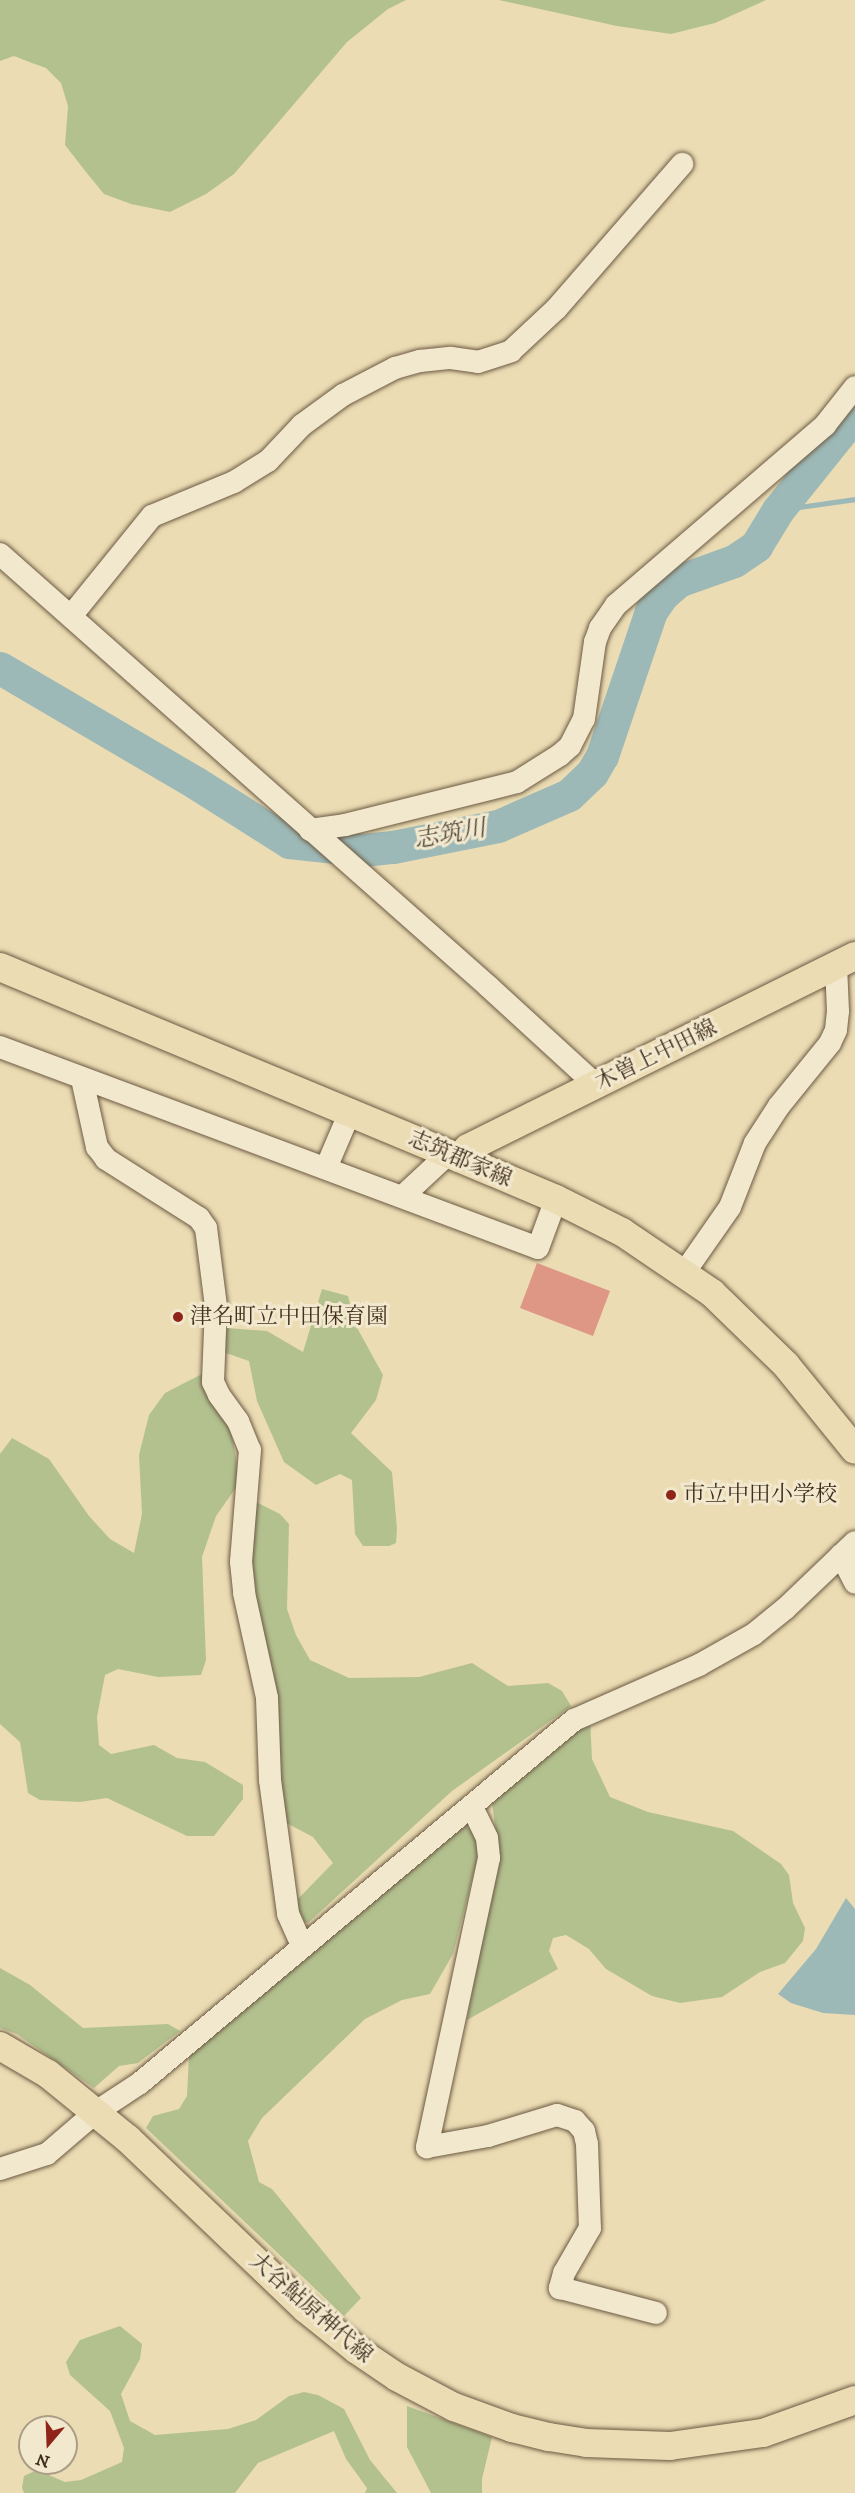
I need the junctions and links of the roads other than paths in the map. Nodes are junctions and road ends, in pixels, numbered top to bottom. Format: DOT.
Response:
graph roads {
  1 [pos="682,164"];
  2 [pos="855,387"];
  3 [pos="0,554"];
  4 [pos="71,616"];
  5 [pos="312,831"];
  6 [pos="845,961"];
  7 [pos="0,967"];
  8 [pos="0,1047"];
  9 [pos="82,1079"];
  10 [pos="596,1085"];
  11 [pos="350,1112"];
  12 [pos="454,1156"];
  13 [pos="326,1168"];
  14 [pos="403,1196"];
  15 [pos="556,1199"];
  16 [pos="684,1273"];
  17 [pos="855,1450"];
  18 [pos="848,1548"];
  19 [pos="855,1582"];
  20 [pos="472,1807"];
  21 [pos="303,1947"];
  22 [pos="0,2046"];
  23 [pos="96,2112"];
  24 [pos="0,2169"];
  25 [pos="656,2313"];
  26 [pos="855,2400"];
  1 -- 4 [label="street"];
  2 -- 5 [label="street"];
  3 -- 4 [label="street"];
  4 -- 5 [label="street"];
  5 -- 10 [label="street"];
  6 -- 10 [label="main road, 木曽上中田線"];
  6 -- 16 [label="street"];
  7 -- 11 [label="main road, 志筑郡家線"];
  8 -- 9 [label="street"];
  9 -- 13 [label="street"];
  9 -- 21 [label="street"];
  10 -- 12 [label="main road, 木曽上中田線"];
  11 -- 12 [label="main road, 志筑郡家線"];
  11 -- 13 [label="street"];
  12 -- 14 [label="street"];
  12 -- 15 [label="main road, 志筑郡家線"];
  13 -- 14 [label="street"];
  14 -- 15 [label="street"];
  15 -- 16 [label="main road, 志筑郡家線"];
  16 -- 17 [label="main road, 志筑郡家線"];
  18 -- 19 [label="street"];
  18 -- 20 [label="street"];
  20 -- 21 [label="street"];
  20 -- 25 [label="street"];
  21 -- 23 [label="street"];
  22 -- 23 [label="main road, 大谷鮎原神代線"];
  23 -- 24 [label="street"];
  23 -- 26 [label="main road, 大谷鮎原神代線"];
}
